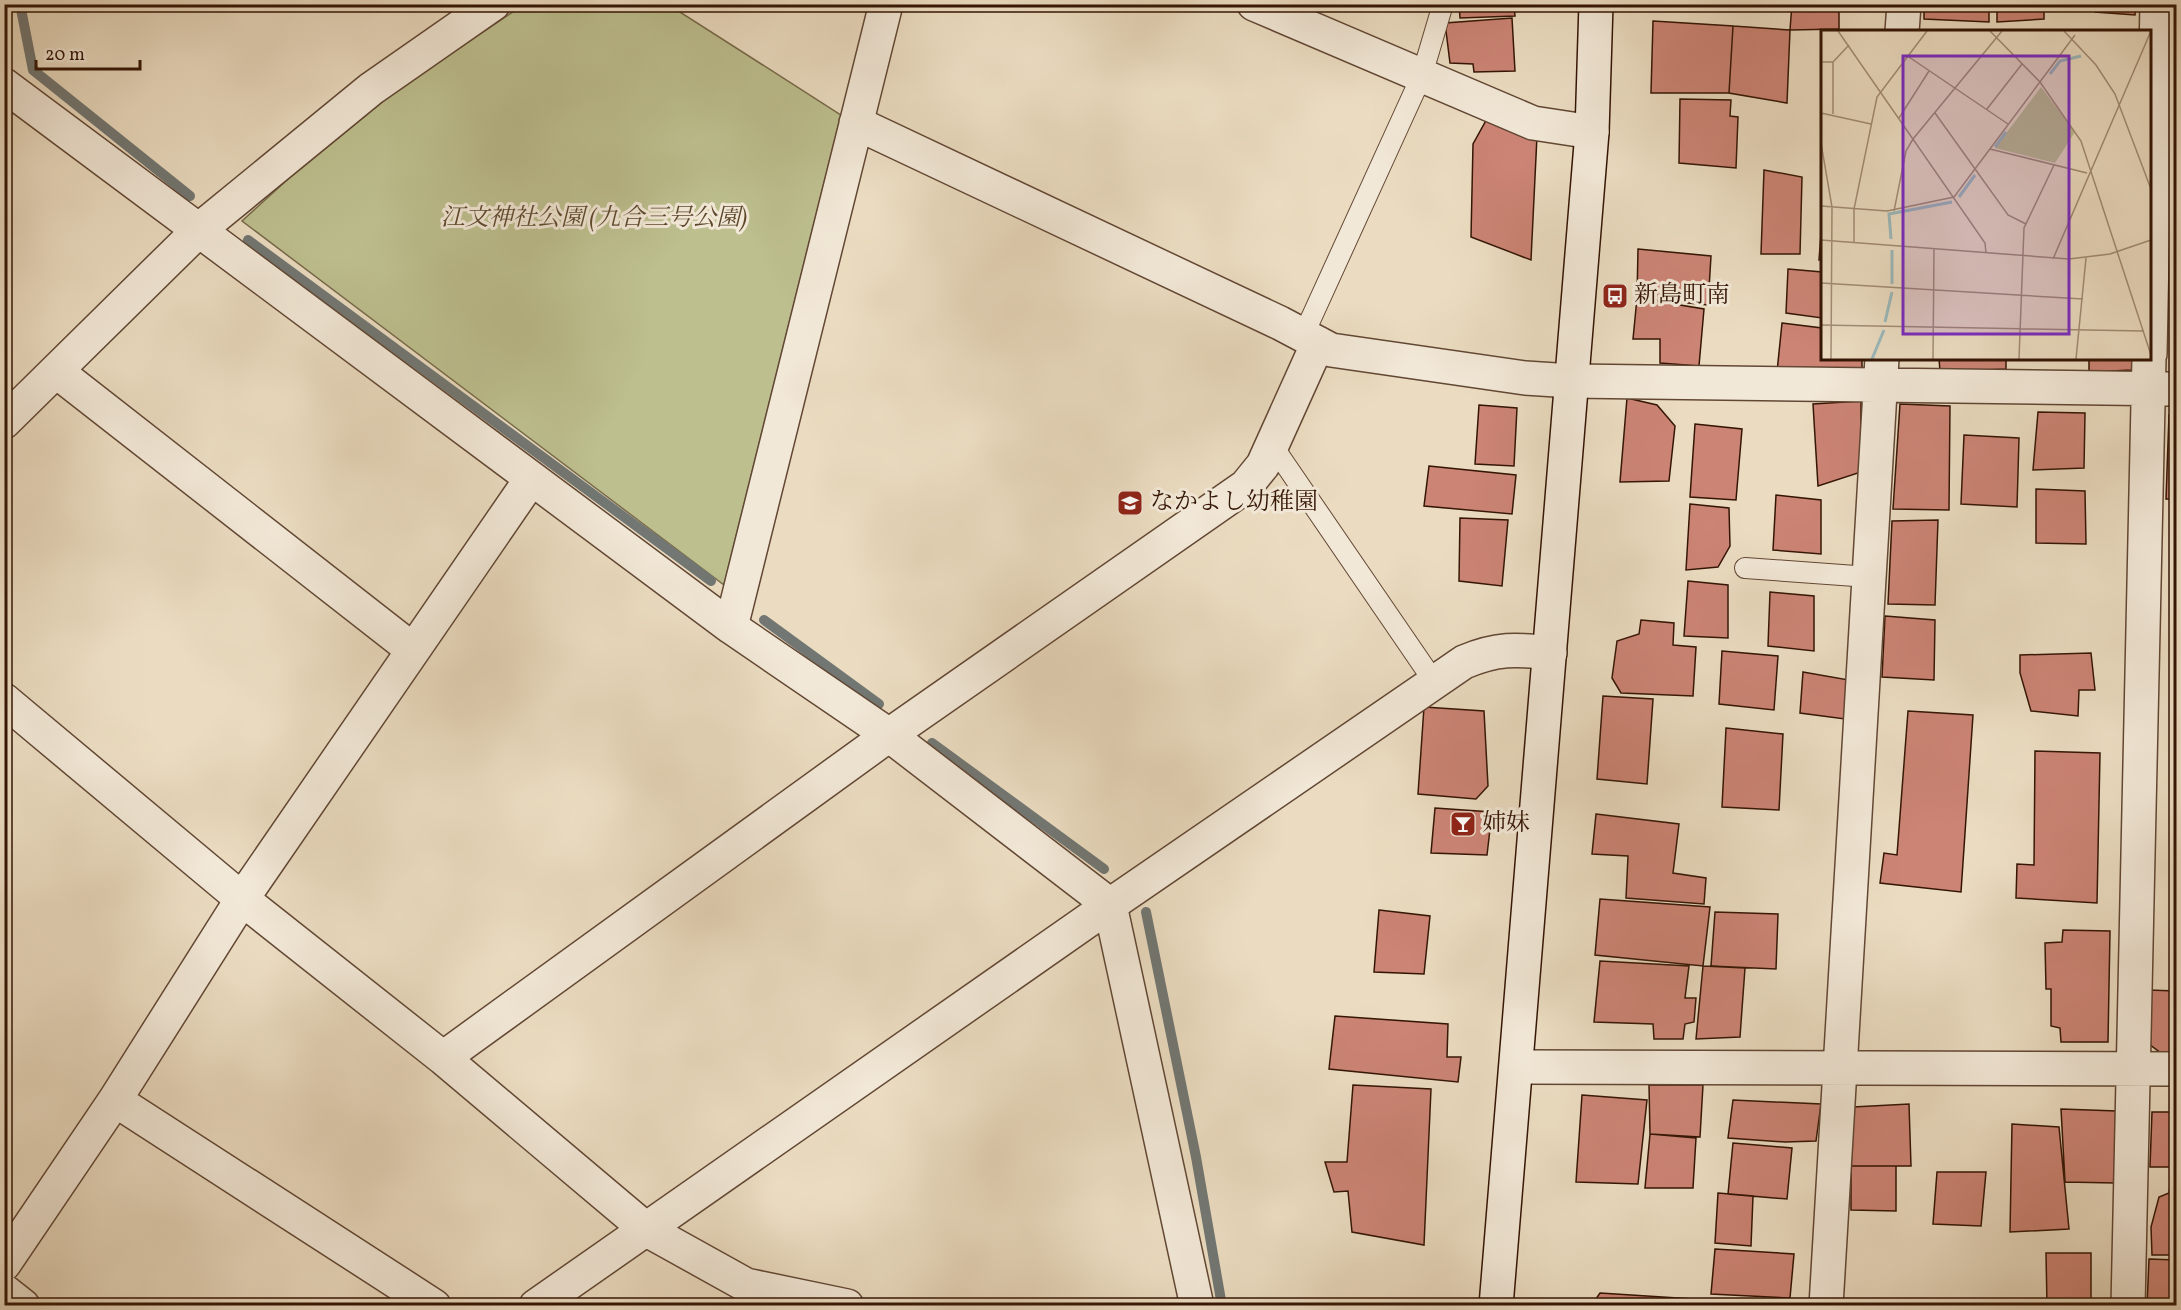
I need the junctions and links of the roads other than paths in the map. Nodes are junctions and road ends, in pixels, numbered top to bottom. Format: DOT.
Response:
graph roads {
  1 [pos="886,4"];
  2 [pos="1254,4"];
  3 [pos="1443,4"];
  4 [pos="1596,4"];
  5 [pos="1904,4"];
  6 [pos="2157,4"];
  7 [pos="488,6"];
  8 [pos="1902,30"];
  9 [pos="1422,75"];
  10 [pos="4,85"];
  11 [pos="856,123"];
  12 [pos="1592,132"];
  13 [pos="200,229"];
  14 [pos="2151,304"];
  15 [pos="1311,340"];
  16 [pos="56,371"];
  17 [pos="1882,372"];
  18 [pos="2158,379"];
  19 [pos="1572,381"];
  20 [pos="4,422"];
  21 [pos="1272,445"];
  22 [pos="531,479"];
  23 [pos="1745,568"];
  24 [pos="1869,577"];
  25 [pos="731,627"];
  26 [pos="413,650"];
  27 [pos="1550,653"];
  28 [pos="1436,682"];
  29 [pos="4,700"];
  30 [pos="889,735"];
  31 [pos="242,899"];
  32 [pos="1110,905"];
  33 [pos="443,1058"];
  34 [pos="1517,1067"];
  35 [pos="1840,1068"];
  36 [pos="2133,1069"];
  37 [pos="2176,1069"];
  38 [pos="116,1100"];
  39 [pos="647,1230"];
  40 [pos="4,1264"];
  41 [pos="4,1291"];
  42 [pos="23,1305"];
  43 [pos="434,1305"];
  44 [pos="536,1305"];
  45 [pos="848,1305"];
  46 [pos="1197,1305"];
  47 [pos="1496,1305"];
  48 [pos="1826,1305"];
  49 [pos="2128,1305"];
  1 -- 11 [label="street"];
  2 -- 9 [label="street"];
  3 -- 9 [label="lane"];
  4 -- 12 [label="street"];
  5 -- 8 [label="street"];
  6 -- 14 [label="street"];
  7 -- 13 [label="street"];
  9 -- 12 [label="street"];
  9 -- 15 [label="lane"];
  10 -- 13 [label="street"];
  11 -- 15 [label="street"];
  11 -- 25 [label="street"];
  12 -- 19 [label="street"];
  13 -- 16 [label="street"];
  13 -- 22 [label="street"];
  15 -- 19 [label="street"];
  15 -- 21 [label="street"];
  16 -- 20 [label="street"];
  16 -- 26 [label="street"];
  17 -- 18 [label="street"];
  17 -- 19 [label="street"];
  17 -- 24 [label="street"];
  18 -- 36 [label="street"];
  19 -- 27 [label="street"];
  21 -- 28 [label="lane"];
  21 -- 30 [label="street"];
  22 -- 25 [label="street"];
  22 -- 26 [label="street"];
  23 -- 24 [label="lane"];
  24 -- 35 [label="street"];
  25 -- 30 [label="street"];
  26 -- 31 [label="street"];
  27 -- 28 [label="street"];
  27 -- 34 [label="street"];
  28 -- 32 [label="street"];
  29 -- 31 [label="street"];
  30 -- 32 [label="street"];
  30 -- 33 [label="street"];
  31 -- 33 [label="street"];
  31 -- 38 [label="street"];
  32 -- 39 [label="street"];
  32 -- 46 [label="street"];
  33 -- 39 [label="street"];
  34 -- 35 [label="street"];
  34 -- 47 [label="street"];
  35 -- 36 [label="street"];
  35 -- 48 [label="street"];
  36 -- 37 [label="street"];
  36 -- 49 [label="street"];
  38 -- 40 [label="street"];
  38 -- 43 [label="street"];
  39 -- 44 [label="street"];
  39 -- 45 [label="street"];
  41 -- 42 [label="street"];
}
